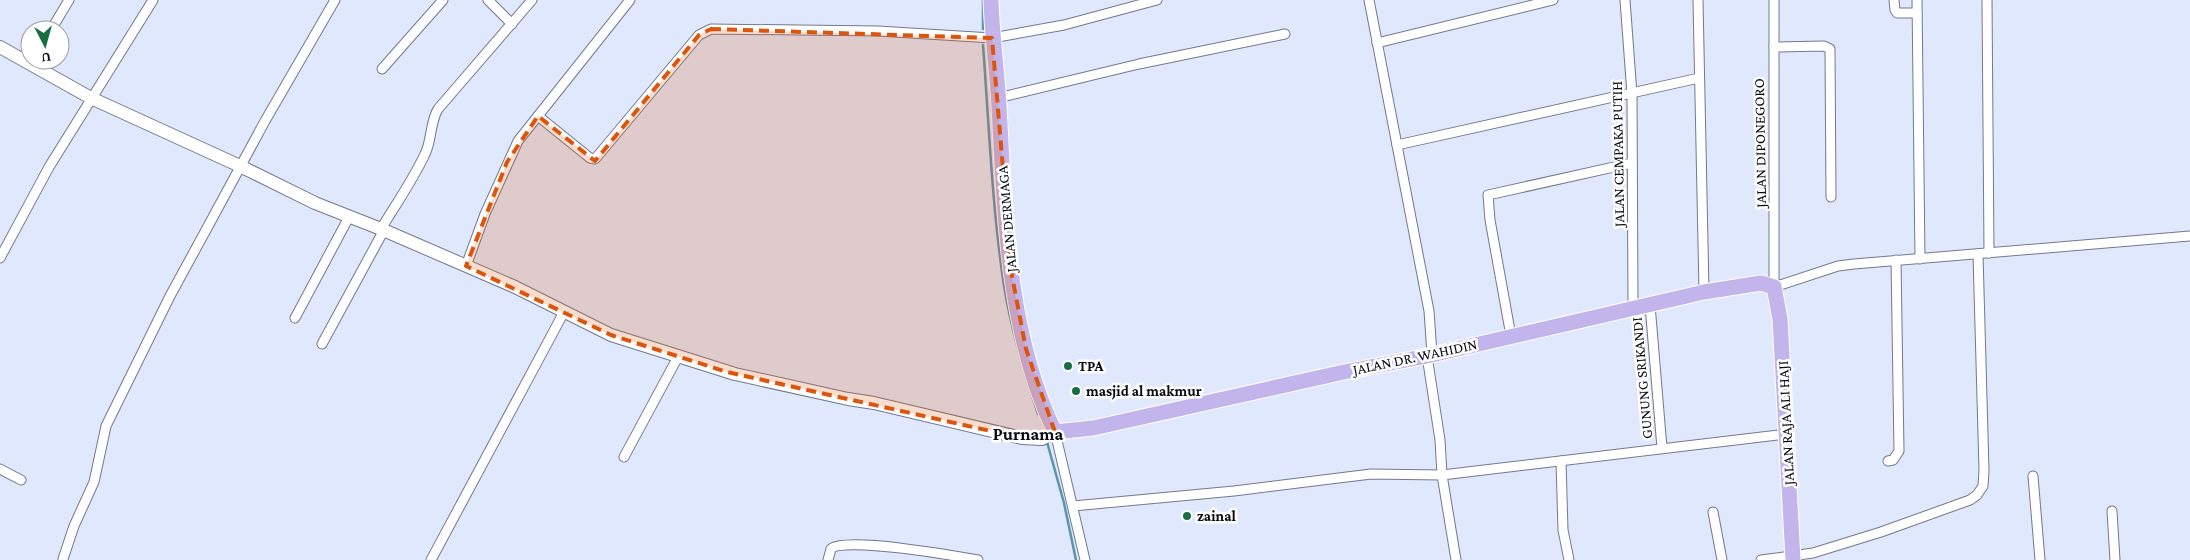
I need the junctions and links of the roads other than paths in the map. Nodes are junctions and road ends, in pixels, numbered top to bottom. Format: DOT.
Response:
graph roads {
  1 [pos="69,0"];
  2 [pos="152,0"];
  3 [pos="335,0"];
  4 [pos="443,0"];
  5 [pos="488,0"];
  6 [pos="532,0"];
  7 [pos="630,0"];
  8 [pos="991,0"];
  9 [pos="1157,0"];
  10 [pos="1369,0"];
  11 [pos="1553,0"];
  12 [pos="1625,0"];
  13 [pos="1698,0"];
  14 [pos="1774,0"];
  15 [pos="1894,0"];
  16 [pos="1917,0"];
  17 [pos="1987,0"];
  18 [pos="1917,13"];
  19 [pos="56,20"];
  20 [pos="512,24"];
  21 [pos="1285,34"];
  22 [pos="992,38"];
  23 [pos="1377,44"];
  24 [pos="1774,47"];
  25 [pos="0,48"];
  26 [pos="20,57"];
  27 [pos="44,70"];
  28 [pos="382,70"];
  29 [pos="1699,78"];
  30 [pos="1632,94"];
  31 [pos="91,98"];
  32 [pos="998,98"];
  33 [pos="538,116"];
  34 [pos="1397,146"];
  35 [pos="1632,163"];
  36 [pos="240,166"];
  37 [pos="1831,197"];
  38 [pos="349,217"];
  39 [pos="383,230"];
  40 [pos="2190,236"];
  41 [pos="1989,253"];
  42 [pos="1978,254"];
  43 [pos="0,258"];
  44 [pos="1920,259"];
  45 [pos="1896,260"];
  46 [pos="466,266"];
  47 [pos="1774,286"];
  48 [pos="1704,292"];
  49 [pos="1650,305"];
  50 [pos="1633,308"];
  51 [pos="564,312"];
  52 [pos="295,318"];
  53 [pos="1511,336"];
  54 [pos="322,344"];
  55 [pos="679,355"];
  56 [pos="1430,355"];
  57 [pos="1055,432"];
  58 [pos="1786,434"];
  59 [pos="1662,448"];
  60 [pos="624,457"];
  61 [pos="1561,461"];
  62 [pos="1888,461"];
  63 [pos="0,469"];
  64 [pos="1442,476"];
  65 [pos="2033,476"];
  66 [pos="20,480"];
  67 [pos="1073,506"];
  68 [pos="1713,512"];
  69 [pos="2112,512"];
  70 [pos="1793,558"];
  71 [pos="63,559"];
  72 [pos="431,560"];
  73 [pos="828,560"];
  74 [pos="978,560"];
  75 [pos="1085,560"];
  76 [pos="1456,560"];
  77 [pos="1569,560"];
  78 [pos="1722,560"];
  79 [pos="1761,560"];
  80 [pos="2040,560"];
  81 [pos="2115,560"];
  1 -- 19 [label="street"];
  2 -- 31 [label="street"];
  3 -- 36 [label="street"];
  4 -- 28 [label="street"];
  5 -- 20 [label="street"];
  6 -- 20 [label="street"];
  7 -- 33 [label="street"];
  8 -- 22 [label="main road, JALAN DERMAGA"];
  9 -- 22 [label="street"];
  10 -- 23 [label="street"];
  11 -- 23 [label="street"];
  12 -- 30 [label="street, JALAN CEMPAKA PUTIH"];
  13 -- 29 [label="street"];
  14 -- 24 [label="street, JALAN DIPONEGORO"];
  15 -- 18 [label="street"];
  16 -- 18 [label="street"];
  17 -- 41 [label="street"];
  18 -- 44 [label="street"];
  20 -- 39 [label="street"];
  21 -- 32 [label="street"];
  22 -- 32 [label="main road, JALAN DERMAGA"];
  22 -- 33 [label="street"];
  23 -- 34 [label="street"];
  24 -- 37 [label="street"];
  24 -- 47 [label="street, JALAN DIPONEGORO"];
  25 -- 26 [label="street"];
  27 -- 31 [label="street"];
  29 -- 30 [label="street"];
  29 -- 48 [label="street"];
  30 -- 34 [label="street"];
  30 -- 35 [label="street, JALAN CEMPAKA PUTIH"];
  31 -- 36 [label="street"];
  31 -- 43 [label="street"];
  32 -- 57 [label="main road, JALAN DERMAGA"];
  33 -- 46 [label="street"];
  34 -- 56 [label="street"];
  35 -- 50 [label="street, JALAN CEMPAKA PUTIH"];
  35 -- 53 [label="street"];
  36 -- 38 [label="street"];
  36 -- 71 [label="street"];
  38 -- 39 [label="street"];
  38 -- 52 [label="street"];
  39 -- 46 [label="street"];
  39 -- 54 [label="street"];
  40 -- 41 [label="street"];
  41 -- 42 [label="street"];
  42 -- 44 [label="street"];
  42 -- 70 [label="street"];
  44 -- 45 [label="street"];
  45 -- 47 [label="street"];
  45 -- 62 [label="street"];
  46 -- 51 [label="street"];
  47 -- 48 [label="main road, JALAN DR. WAHIDIN"];
  47 -- 58 [label="main road, JALAN RAJA ALI HAJI"];
  48 -- 49 [label="main road, JALAN DR. WAHIDIN"];
  49 -- 50 [label="main road, JALAN DR. WAHIDIN"];
  49 -- 59 [label="street, GUNUNG SRIKANDI"];
  50 -- 53 [label="main road, JALAN DR. WAHIDIN"];
  51 -- 55 [label="street"];
  51 -- 72 [label="street"];
  53 -- 56 [label="main road, JALAN DR. WAHIDIN"];
  55 -- 57 [label="street"];
  55 -- 60 [label="street"];
  56 -- 57 [label="main road, JALAN DR. WAHIDIN"];
  56 -- 64 [label="street"];
  57 -- 67 [label="street"];
  58 -- 59 [label="street"];
  58 -- 70 [label="main road, JALAN RAJA ALI HAJI"];
  59 -- 61 [label="street"];
  61 -- 64 [label="street"];
  61 -- 77 [label="street"];
  63 -- 66 [label="street"];
  64 -- 67 [label="street"];
  64 -- 76 [label="street"];
  65 -- 80 [label="street"];
  67 -- 75 [label="street"];
  68 -- 78 [label="street"];
  69 -- 81 [label="street"];
  70 -- 79 [label="street"];
  73 -- 74 [label="street"];
}
